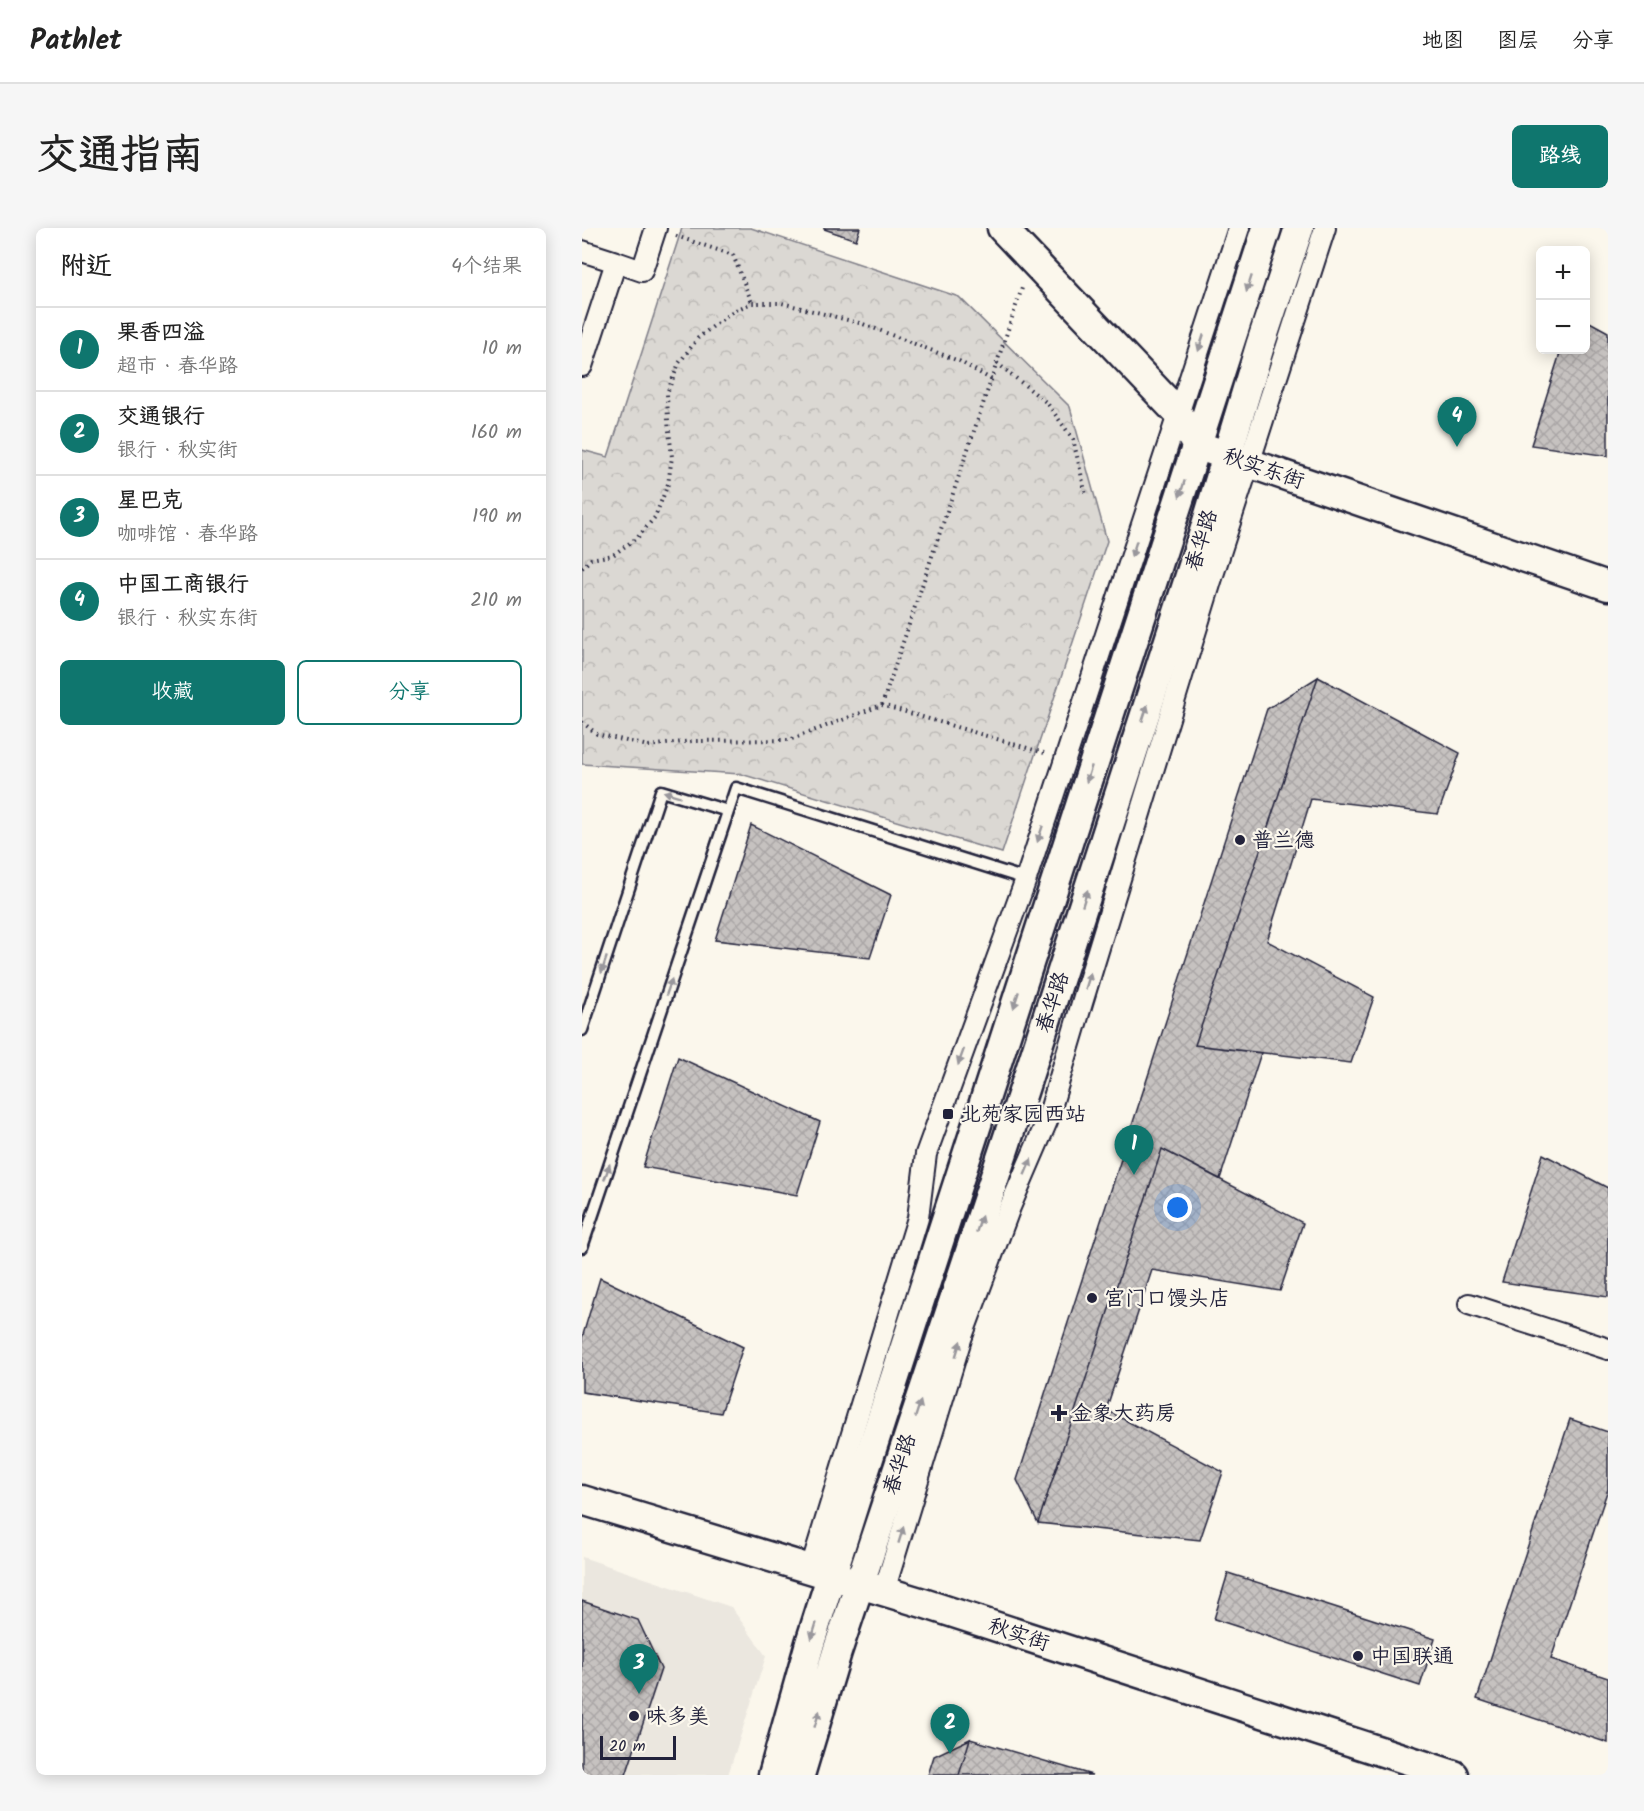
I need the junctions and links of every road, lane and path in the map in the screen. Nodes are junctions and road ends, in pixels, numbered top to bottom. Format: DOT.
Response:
graph roads {
  1 [pos="656,228"];
  2 [pos="1002,228"];
  3 [pos="1239,228"];
  4 [pos="1267,228"];
  5 [pos="1299,228"];
  6 [pos="1325,228"];
  7 [pos="582,251"];
  8 [pos="1032,259"];
  9 [pos="616,262"];
  10 [pos="752,303"];
  11 [pos="997,363"];
  12 [pos="582,366"];
  13 [pos="992,380"];
  14 [pos="1178,412"];
  15 [pos="1196,446"];
  16 [pos="1238,460"];
  17 [pos="1086,495"];
  18 [pos="582,568"];
  19 [pos="1608,586"];
  20 [pos="882,705"];
  21 [pos="582,722"];
  22 [pos="1065,759"];
  23 [pos="728,811"];
  24 [pos="1026,879"];
  25 [pos="582,1030"];
  26 [pos="582,1247"];
  27 [pos="1469,1304"];
  28 [pos="1608,1349"];
  29 [pos="582,1500"];
  30 [pos="821,1571"];
  31 [pos="872,1587"];
  32 [pos="773,1775"];
  33 [pos="800,1775"];
  34 [pos="1454,1775"];
  1 -- 9 [label="street"];
  1 -- 10 [label="path"];
  2 -- 8 [label="street, 秋实东街"];
  3 -- 14 [label="street, one-way"];
  4 -- 15 [label="street, 春华路, one-way"];
  5 -- 16 [label="street, 春华路"];
  6 -- 16 [label="street"];
  7 -- 9 [label="street"];
  8 -- 11 [label="path"];
  8 -- 14 [label="street, 秋实东街"];
  9 -- 12 [label="street"];
  10 -- 13 [label="path"];
  10 -- 18 [label="path"];
  11 -- 13 [label="path"];
  11 -- 17 [label="path"];
  13 -- 20 [label="path"];
  14 -- 15 [label="street, 秋实东街"];
  14 -- 22 [label="street, one-way"];
  15 -- 16 [label="street, 秋实东街"];
  15 -- 30 [label="street, 春华路, one-way"];
  16 -- 19 [label="street, 秋实东街"];
  31 -- 16 [label="street, 春华路, one-way"];
  20 -- 21 [label="path"];
  20 -- 22 [label="path"];
  22 -- 24 [label="street, one-way"];
  23 -- 24 [label="lane"];
  23 -- 25 [label="lane, one-way"];
  26 -- 23 [label="lane, one-way"];
  24 -- 30 [label="street, one-way"];
  27 -- 28 [label="street"];
  29 -- 30 [label="street, 秋实街"];
  30 -- 31 [label="street, 秋实街"];
  30 -- 32 [label="street, 春华路, one-way"];
  33 -- 31 [label="street, 春华路, one-way"];
  31 -- 34 [label="street, 秋实街"];
}
